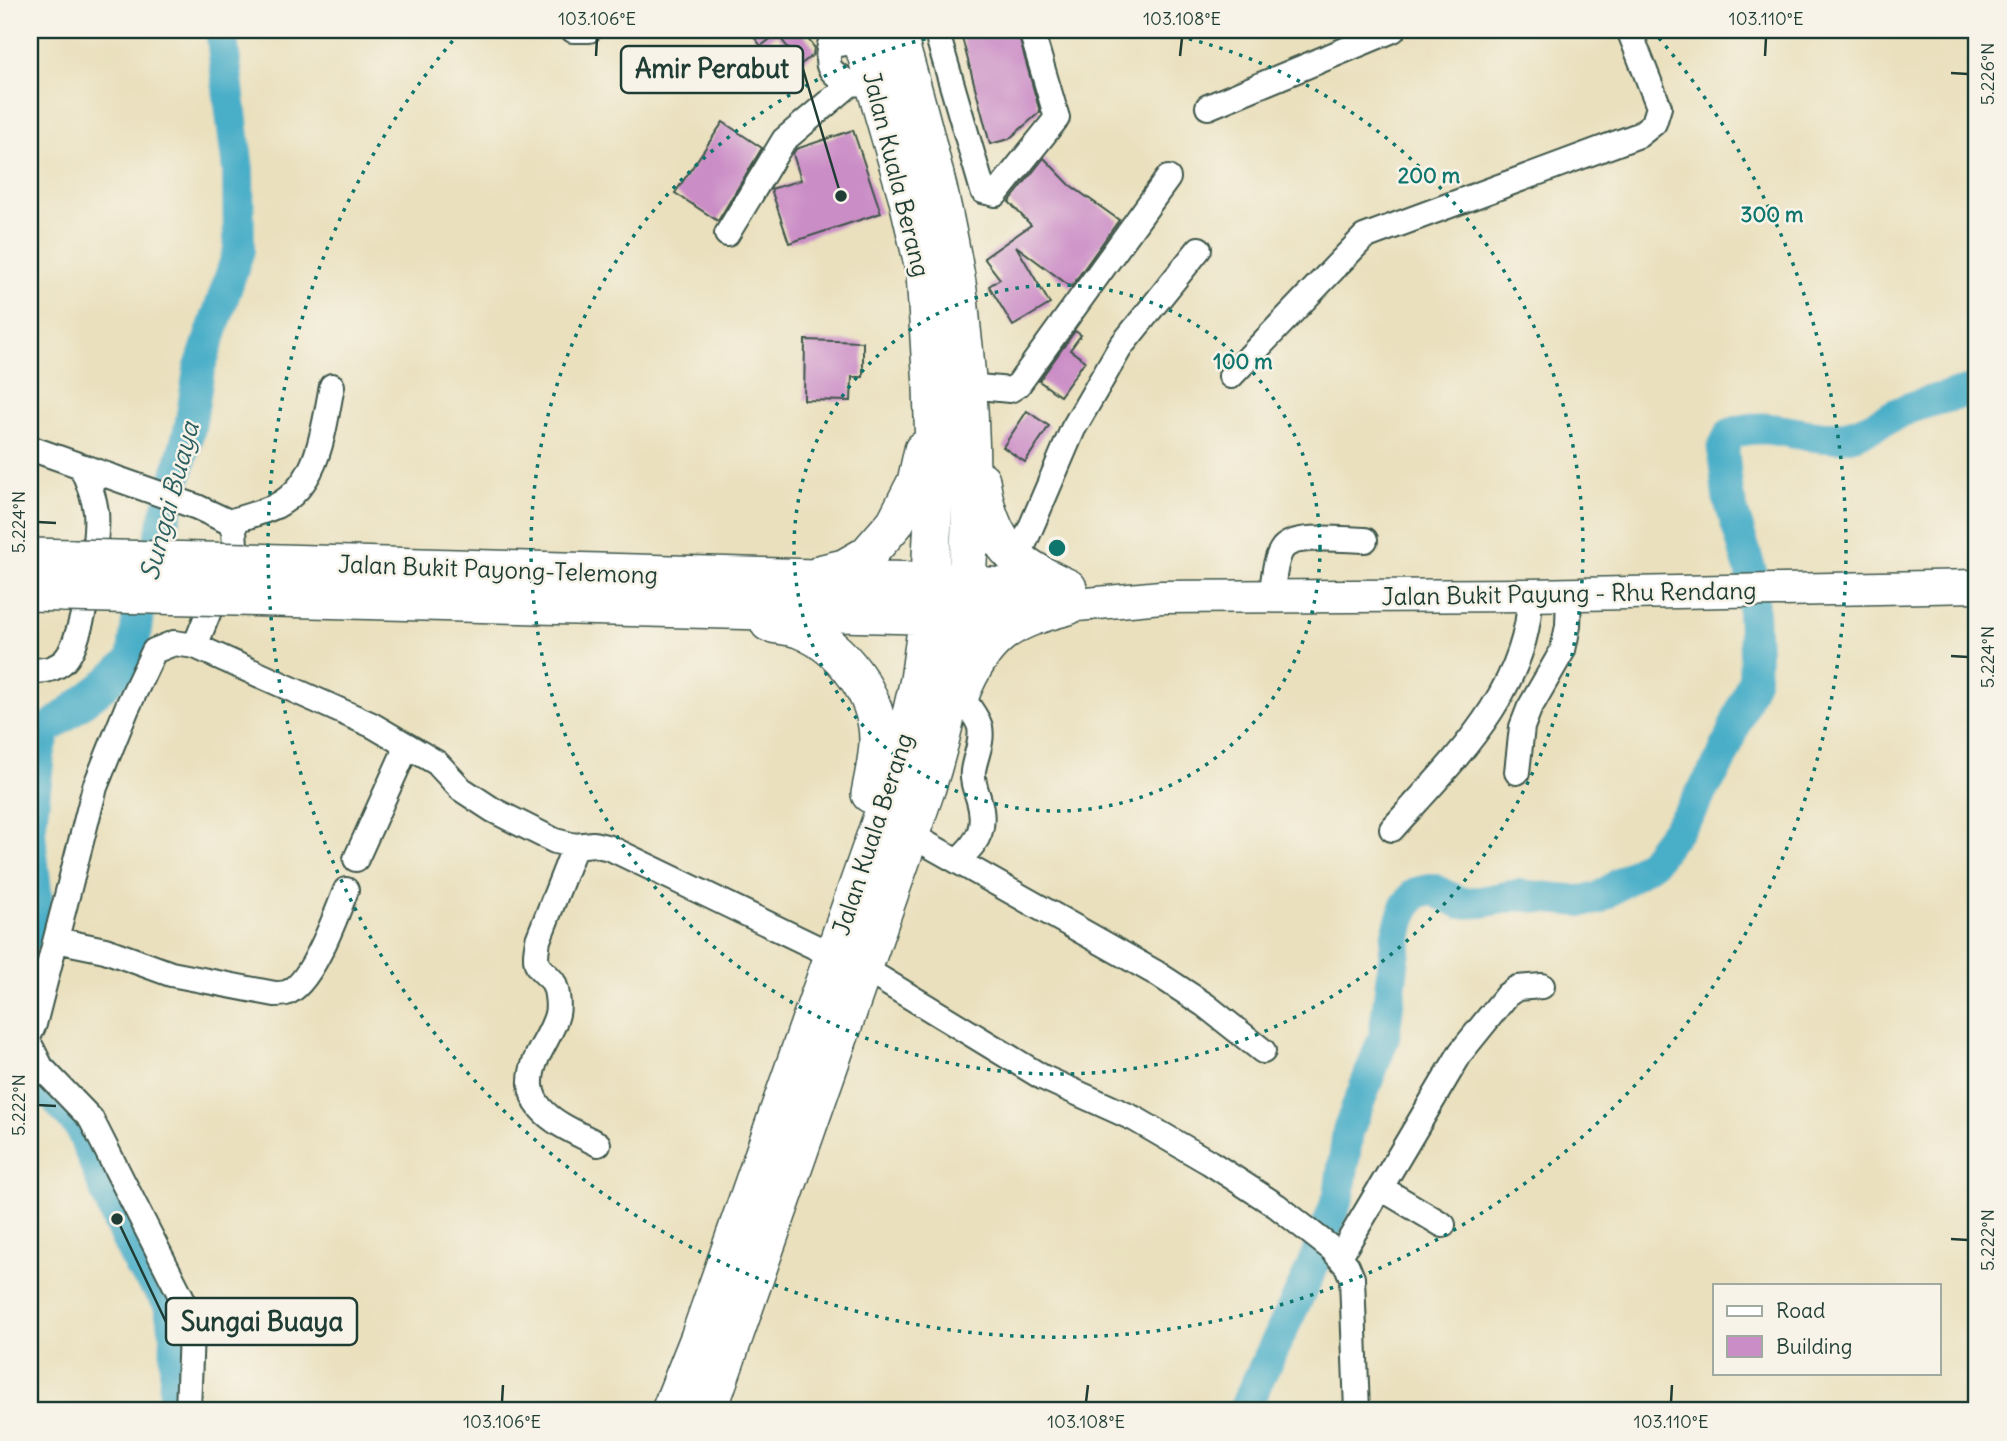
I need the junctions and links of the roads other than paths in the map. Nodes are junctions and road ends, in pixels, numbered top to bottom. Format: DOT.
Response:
graph roads {
  1 [pos="573,30"];
  2 [pos="589,30"];
  3 [pos="936,30"];
  4 [pos="1031,30"];
  5 [pos="1393,30"];
  6 [pos="1629,30"];
  7 [pos="866,35"];
  8 [pos="948,72"];
  9 [pos="911,82"];
  10 [pos="862,83"];
  11 [pos="1209,107"];
  12 [pos="1168,178"];
  13 [pos="727,234"];
  14 [pos="1199,249"];
  15 [pos="1231,376"];
  16 [pos="332,386"];
  17 [pos="950,386"];
  18 [pos="30,448"];
  19 [pos="81,466"];
  20 [pos="229,522"];
  21 [pos="1365,540"];
  22 [pos="30,557"];
  23 [pos="1017,560"];
  24 [pos="69,575"];
  25 [pos="802,577"];
  26 [pos="1977,586"];
  27 [pos="30,592"];
  28 [pos="1569,594"];
  29 [pos="1530,595"];
  30 [pos="1271,596"];
  31 [pos="1068,597"];
  32 [pos="947,599"];
  33 [pos="603,607"];
  34 [pos="195,646"];
  35 [pos="30,671"];
  36 [pos="961,694"];
  37 [pos="407,746"];
  38 [pos="940,746"];
  39 [pos="1517,772"];
  40 [pos="1392,829"];
  41 [pos="911,835"];
  42 [pos="575,846"];
  43 [pos="356,859"];
  44 [pos="958,860"];
  45 [pos="346,890"];
  46 [pos="847,916"];
  47 [pos="57,940"];
  48 [pos="847,961"];
  49 [pos="1542,986"];
  50 [pos="30,1033"];
  51 [pos="30,1045"];
  52 [pos="1263,1051"];
  53 [pos="598,1144"];
  54 [pos="1381,1188"];
  55 [pos="1443,1225"];
  56 [pos="1336,1252"];
  57 [pos="188,1411"];
  58 [pos="670,1411"];
  59 [pos="708,1411"];
  60 [pos="1357,1411"];
  1 -- 2 [label="street"];
  3 -- 8 [label="street"];
  4 -- 8 [label="street"];
  5 -- 11 [label="street"];
  6 -- 15 [label="street"];
  7 -- 9 [label="highway, Jalan Kuala Berang"];
  7 -- 10 [label="highway, Jalan Kuala Berang"];
  8 -- 9 [label="street"];
  9 -- 17 [label="highway, Jalan Kuala Berang"];
  10 -- 13 [label="street"];
  10 -- 17 [label="highway, Jalan Kuala Berang"];
  12 -- 17 [label="street"];
  14 -- 23 [label="street"];
  16 -- 20 [label="street"];
  17 -- 23 [label="highway"];
  17 -- 25 [label="highway"];
  17 -- 32 [label="highway, Jalan Kuala Berang"];
  18 -- 19 [label="street"];
  19 -- 20 [label="street"];
  19 -- 35 [label="street"];
  20 -- 34 [label="street"];
  21 -- 30 [label="street"];
  22 -- 24 [label="highway, Jalan Bukit Payong-Telemong"];
  23 -- 31 [label="highway"];
  24 -- 25 [label="highway, Jalan Bukit Payong-Telemong, bridge"];
  24 -- 27 [label="highway, Jalan Bukit Payong-Telemong"];
  24 -- 33 [label="highway, Jalan Bukit Payong-Telemong, bridge"];
  25 -- 32 [label="highway, Jalan Bukit Payong-Telemong"];
  26 -- 28 [label="main road, Jalan Bukit Payung - Rhu Rendang"];
  28 -- 29 [label="main road, Jalan Bukit Payung - Rhu Rendang"];
  28 -- 39 [label="street"];
  29 -- 30 [label="main road, Jalan Bukit Payung - Rhu Rendang"];
  29 -- 40 [label="street"];
  30 -- 31 [label="main road, Jalan Bukit Payung - Rhu Rendang"];
  31 -- 32 [label="main road, Jalan Bukit Payung - Rhu Rendang"];
  31 -- 36 [label="highway"];
  32 -- 33 [label="highway, Jalan Bukit Payong-Telemong"];
  32 -- 38 [label="highway, Jalan Kuala Berang"];
  32 -- 46 [label="highway, Jalan Kuala Berang"];
  33 -- 46 [label="highway"];
  34 -- 37 [label="street"];
  34 -- 47 [label="street"];
  36 -- 38 [label="highway"];
  36 -- 44 [label="street"];
  37 -- 42 [label="street"];
  37 -- 43 [label="street"];
  38 -- 41 [label="highway, Jalan Kuala Berang"];
  41 -- 44 [label="street"];
  41 -- 48 [label="highway, Jalan Kuala Berang"];
  42 -- 48 [label="street"];
  42 -- 53 [label="street"];
  44 -- 52 [label="street"];
  45 -- 47 [label="street"];
  46 -- 48 [label="highway, Jalan Kuala Berang"];
  47 -- 50 [label="street"];
  48 -- 56 [label="street"];
  48 -- 58 [label="highway, Jalan Kuala Berang"];
  48 -- 59 [label="highway, Jalan Kuala Berang"];
  49 -- 54 [label="street"];
  51 -- 57 [label="street"];
  54 -- 55 [label="street"];
  54 -- 56 [label="street"];
  56 -- 60 [label="street"];
}
